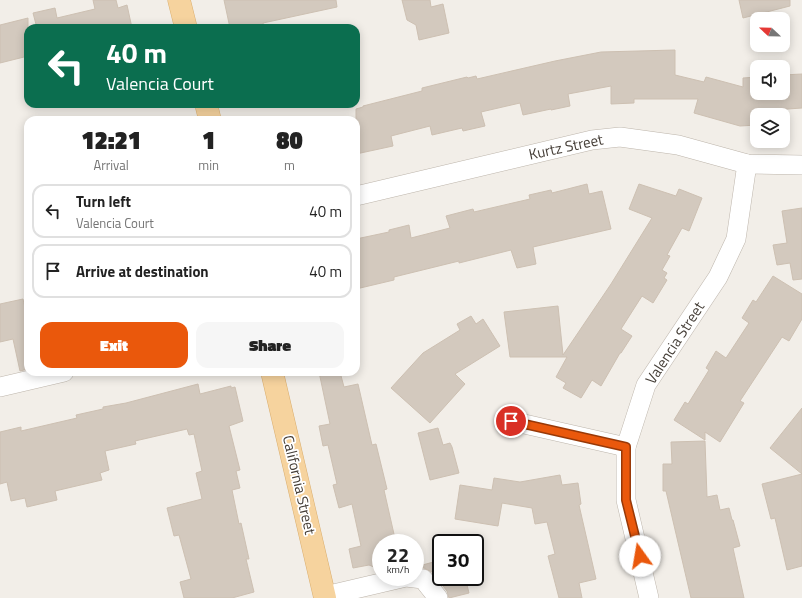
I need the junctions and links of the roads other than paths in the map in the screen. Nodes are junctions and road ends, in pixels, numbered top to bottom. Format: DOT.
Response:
graph roads {
  1 [pos="179,0"];
  2 [pos="185,24"];
  3 [pos="748,164"];
  4 [pos="802,165"];
  5 [pos="360,195"];
  6 [pos="47,376"];
  7 [pos="273,376"];
  8 [pos="0,387"];
  9 [pos="511,421"];
  10 [pos="626,447"];
  11 [pos="325,597"];
  12 [pos="438,598"];
  13 [pos="649,598"];
  1 -- 2 [label="main road"];
  3 -- 4 [label="street, Kurtz Street"];
  3 -- 5 [label="street, Kurtz Street"];
  3 -- 10 [label="street, Valencia Street"];
  6 -- 8 [label="street"];
  7 -- 11 [label="main road, California Street"];
  9 -- 10 [label="street"];
  10 -- 13 [label="street, Valencia Street"];
  11 -- 12 [label="street"];
}
